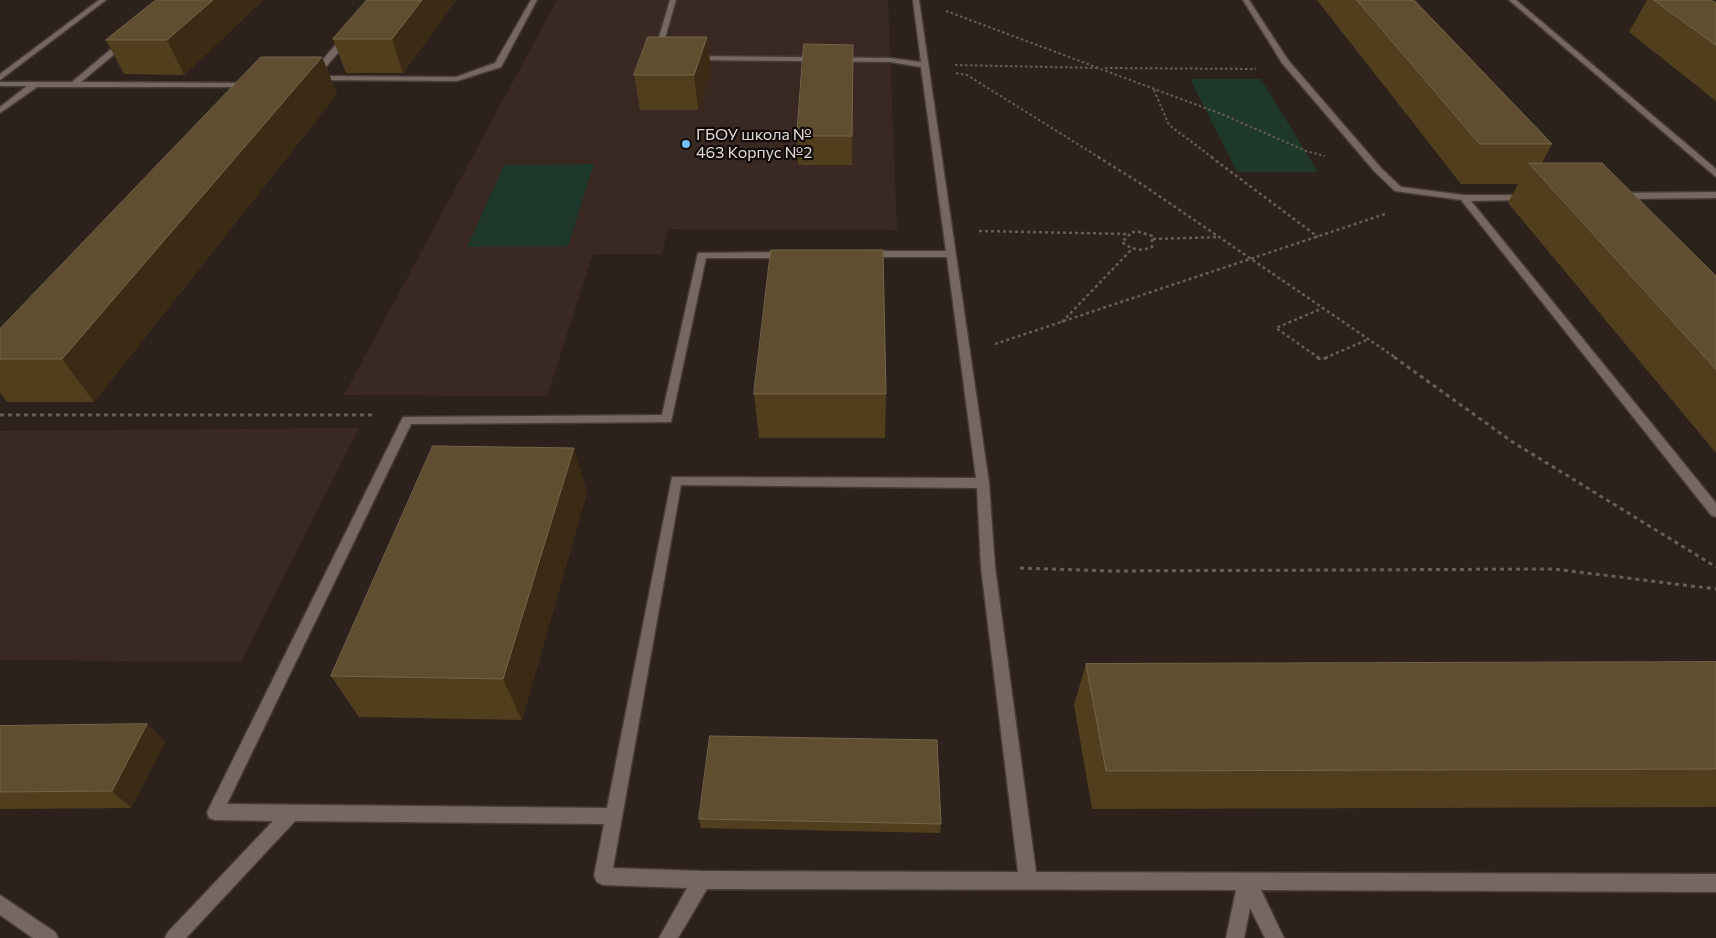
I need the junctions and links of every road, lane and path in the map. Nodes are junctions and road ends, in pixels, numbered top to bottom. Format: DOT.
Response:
graph roads {
  1 [pos="103,0"];
  2 [pos="534,0"];
  3 [pos="673,0"];
  4 [pos="916,0"];
  5 [pos="1246,0"];
  6 [pos="1512,0"];
  7 [pos="944,10"];
  8 [pos="354,29"];
  9 [pos="132,36"];
  10 [pos="665,58"];
  11 [pos="685,58"];
  12 [pos="924,65"];
  13 [pos="1101,68"];
  14 [pos="1292,69"];
  15 [pos="296,73"];
  16 [pos="0,78"];
  17 [pos="308,78"];
  18 [pos="0,84"];
  19 [pos="35,84"];
  20 [pos="74,84"];
  21 [pos="249,87"];
  22 [pos="1154,90"];
  23 [pos="0,111"];
  24 [pos="1378,170"];
  25 [pos="1716,174"];
  26 [pos="1398,189"];
  27 [pos="1716,195"];
  28 [pos="1609,196"];
  29 [pos="1532,197"];
  30 [pos="1464,198"];
  31 [pos="948,231"];
  32 [pos="1128,234"];
  33 [pos="1221,237"];
  34 [pos="1318,237"];
  35 [pos="1153,239"];
  36 [pos="1133,248"];
  37 [pos="852,254"];
  38 [pos="952,254"];
  39 [pos="802,255"];
  40 [pos="1254,259"];
  41 [pos="1324,308"];
  42 [pos="1062,322"];
  43 [pos="1370,339"];
  44 [pos="965,354"];
  45 [pos="0,415"];
  46 [pos="407,420"];
  47 [pos="983,482"];
  48 [pos="1716,512"];
  49 [pos="1716,566"];
  50 [pos="988,567"];
  51 [pos="1716,589"];
  52 [pos="292,812"];
  53 [pos="615,816"];
  54 [pos="702,880"];
  55 [pos="1028,881"];
  56 [pos="1247,882"];
  57 [pos="1716,883"];
  58 [pos="0,904"];
  59 [pos="49,938"];
  60 [pos="174,938"];
  61 [pos="668,938"];
  62 [pos="1234,938"];
  63 [pos="1275,938"];
  1 -- 16 [label="lane"];
  2 -- 17 [label="lane"];
  3 -- 10 [label="lane"];
  4 -- 12 [label="lane"];
  5 -- 14 [label="lane"];
  6 -- 25 [label="lane"];
  7 -- 13 [label="path"];
  8 -- 15 [label="lane"];
  9 -- 20 [label="lane"];
  11 -- 12 [label="lane"];
  12 -- 13 [label="path"];
  12 -- 31 [label="lane"];
  12 -- 33 [label="path"];
  13 -- 14 [label="path"];
  13 -- 22 [label="path"];
  14 -- 24 [label="lane"];
  18 -- 19 [label="lane"];
  19 -- 20 [label="lane"];
  19 -- 23 [label="lane"];
  20 -- 21 [label="lane"];
  22 -- 24 [label="path"];
  22 -- 34 [label="path"];
  24 -- 26 [label="lane"];
  26 -- 30 [label="lane"];
  26 -- 34 [label="path"];
  27 -- 28 [label="lane"];
  29 -- 30 [label="lane"];
  30 -- 48 [label="lane"];
  31 -- 32 [label="path"];
  31 -- 38 [label="lane"];
  32 -- 35 [label="path"];
  32 -- 36 [label="path"];
  33 -- 35 [label="path"];
  33 -- 40 [label="path"];
  34 -- 40 [label="path"];
  35 -- 36 [label="path"];
  36 -- 42 [label="path"];
  37 -- 38 [label="lane"];
  38 -- 44 [label="lane"];
  39 -- 46 [label="lane"];
  40 -- 41 [label="path"];
  40 -- 42 [label="path"];
  41 -- 43 [label="path"];
  41 -- 43 [label="path"];
  42 -- 44 [label="path"];
  43 -- 49 [label="path"];
  44 -- 47 [label="lane"];
  45 -- 46 [label="path"];
  46 -- 52 [label="lane"];
  47 -- 50 [label="lane"];
  47 -- 53 [label="lane"];
  50 -- 51 [label="path"];
  50 -- 55 [label="lane"];
  52 -- 53 [label="lane"];
  52 -- 60 [label="lane"];
  53 -- 54 [label="lane"];
  54 -- 55 [label="lane"];
  54 -- 61 [label="lane"];
  55 -- 56 [label="lane"];
  56 -- 57 [label="lane"];
  56 -- 62 [label="lane"];
  56 -- 63 [label="lane"];
  58 -- 59 [label="lane"];
}
